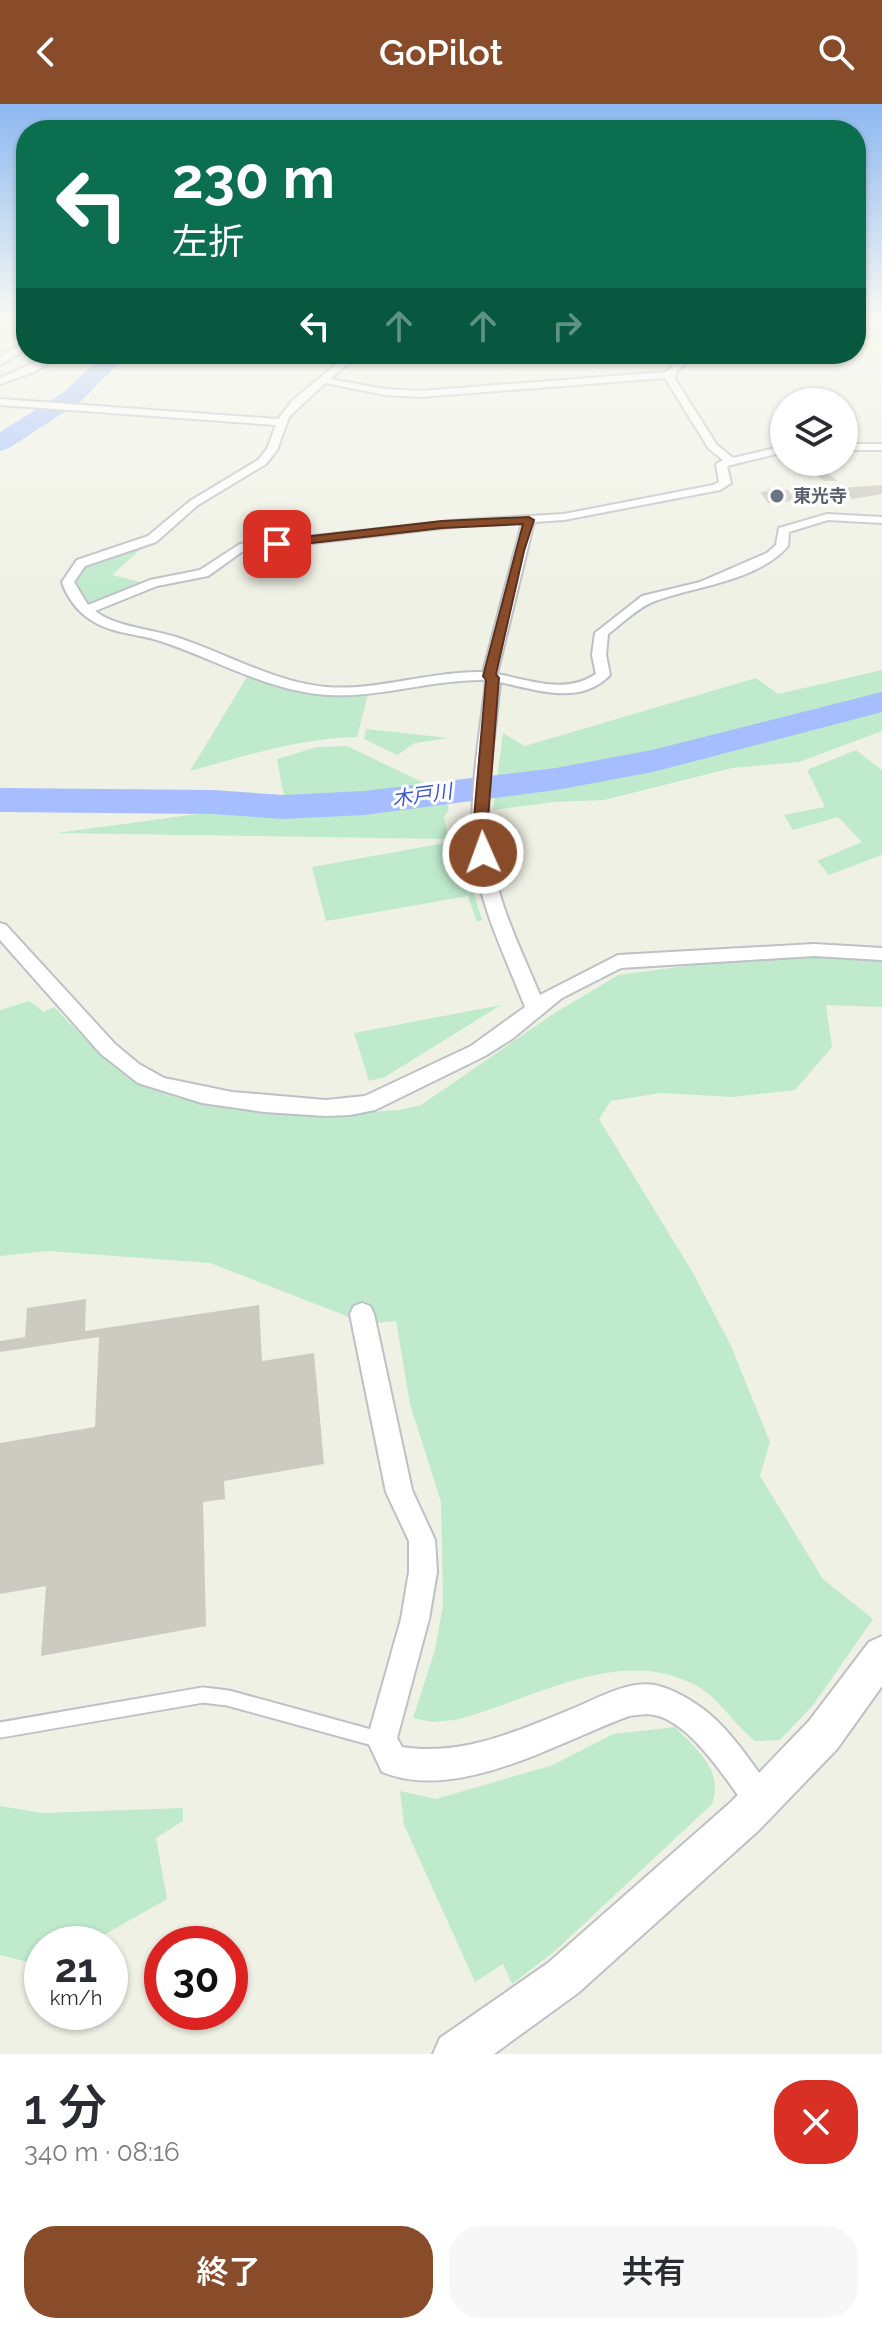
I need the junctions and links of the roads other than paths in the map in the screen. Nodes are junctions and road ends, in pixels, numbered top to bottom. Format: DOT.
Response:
graph roads {
  1 [pos="81,408"];
  2 [pos="291,408"];
  3 [pos="690,408"];
  4 [pos="280,422"];
  5 [pos="858,447"];
  6 [pos="882,447"];
  7 [pos="770,452"];
  8 [pos="729,460"];
  9 [pos="529,520"];
  10 [pos="882,520"];
  11 [pos="87,610"];
  12 [pos="491,677"];
  13 [pos="0,929"];
  14 [pos="882,954"];
  15 [pos="535,1007"];
  16 [pos="362,1314"];
  17 [pos="882,1655"];
  18 [pos="0,1730"];
  19 [pos="382,1740"];
  20 [pos="760,1800"];
  21 [pos="456,2054"];
  1 -- 4 [label="street"];
  2 -- 4 [label="street"];
  3 -- 8 [label="street"];
  4 -- 11 [label="street"];
  5 -- 6 [label="street"];
  7 -- 8 [label="street"];
  8 -- 9 [label="street"];
  9 -- 11 [label="street"];
  9 -- 12 [label="street"];
  10 -- 12 [label="street"];
  11 -- 12 [label="street"];
  12 -- 15 [label="street"];
  13 -- 15 [label="street"];
  14 -- 15 [label="street"];
  16 -- 19 [label="street"];
  17 -- 20 [label="street"];
  18 -- 19 [label="lane"];
  19 -- 20 [label="street"];
  20 -- 21 [label="street"];
}
